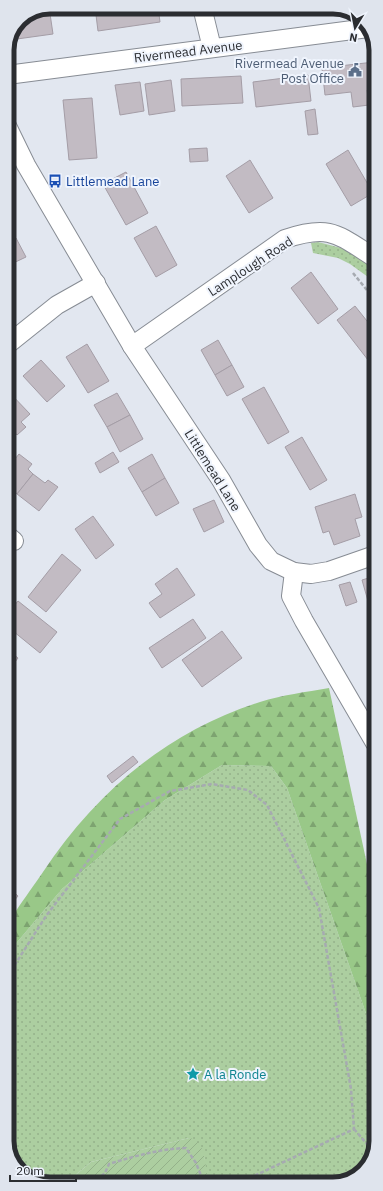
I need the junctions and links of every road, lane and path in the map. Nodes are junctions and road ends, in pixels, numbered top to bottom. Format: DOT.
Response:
graph roads {
  1 [pos="204,14"];
  2 [pos="362,29"];
  3 [pos="212,48"];
  4 [pos="14,74"];
  5 [pos="14,140"];
  6 [pos="369,255"];
  7 [pos="353,273"];
  8 [pos="96,283"];
  9 [pos="369,293"];
  10 [pos="14,339"];
  11 [pos="132,346"];
  12 [pos="369,557"];
  13 [pos="294,572"];
  14 [pos="369,732"];
  15 [pos="14,966"];
  16 [pos="354,1129"];
  17 [pos="369,1146"];
  18 [pos="100,1177"];
  19 [pos="202,1177"];
  20 [pos="252,1177"];
  1 -- 3 [label="street"];
  2 -- 3 [label="street, Rivermead Avenue"];
  3 -- 4 [label="street, Rivermead Avenue"];
  5 -- 8 [label="street, Littlemead Lane"];
  6 -- 11 [label="street, Lamplough Road"];
  7 -- 9 [label="path"];
  8 -- 10 [label="street"];
  8 -- 11 [label="street, Littlemead Lane"];
  11 -- 13 [label="street, Littlemead Lane"];
  12 -- 13 [label="street"];
  13 -- 14 [label="street"];
  15 -- 16 [label="path"];
  16 -- 17 [label="path"];
  16 -- 20 [label="path"];
  18 -- 19 [label="path"];
}
